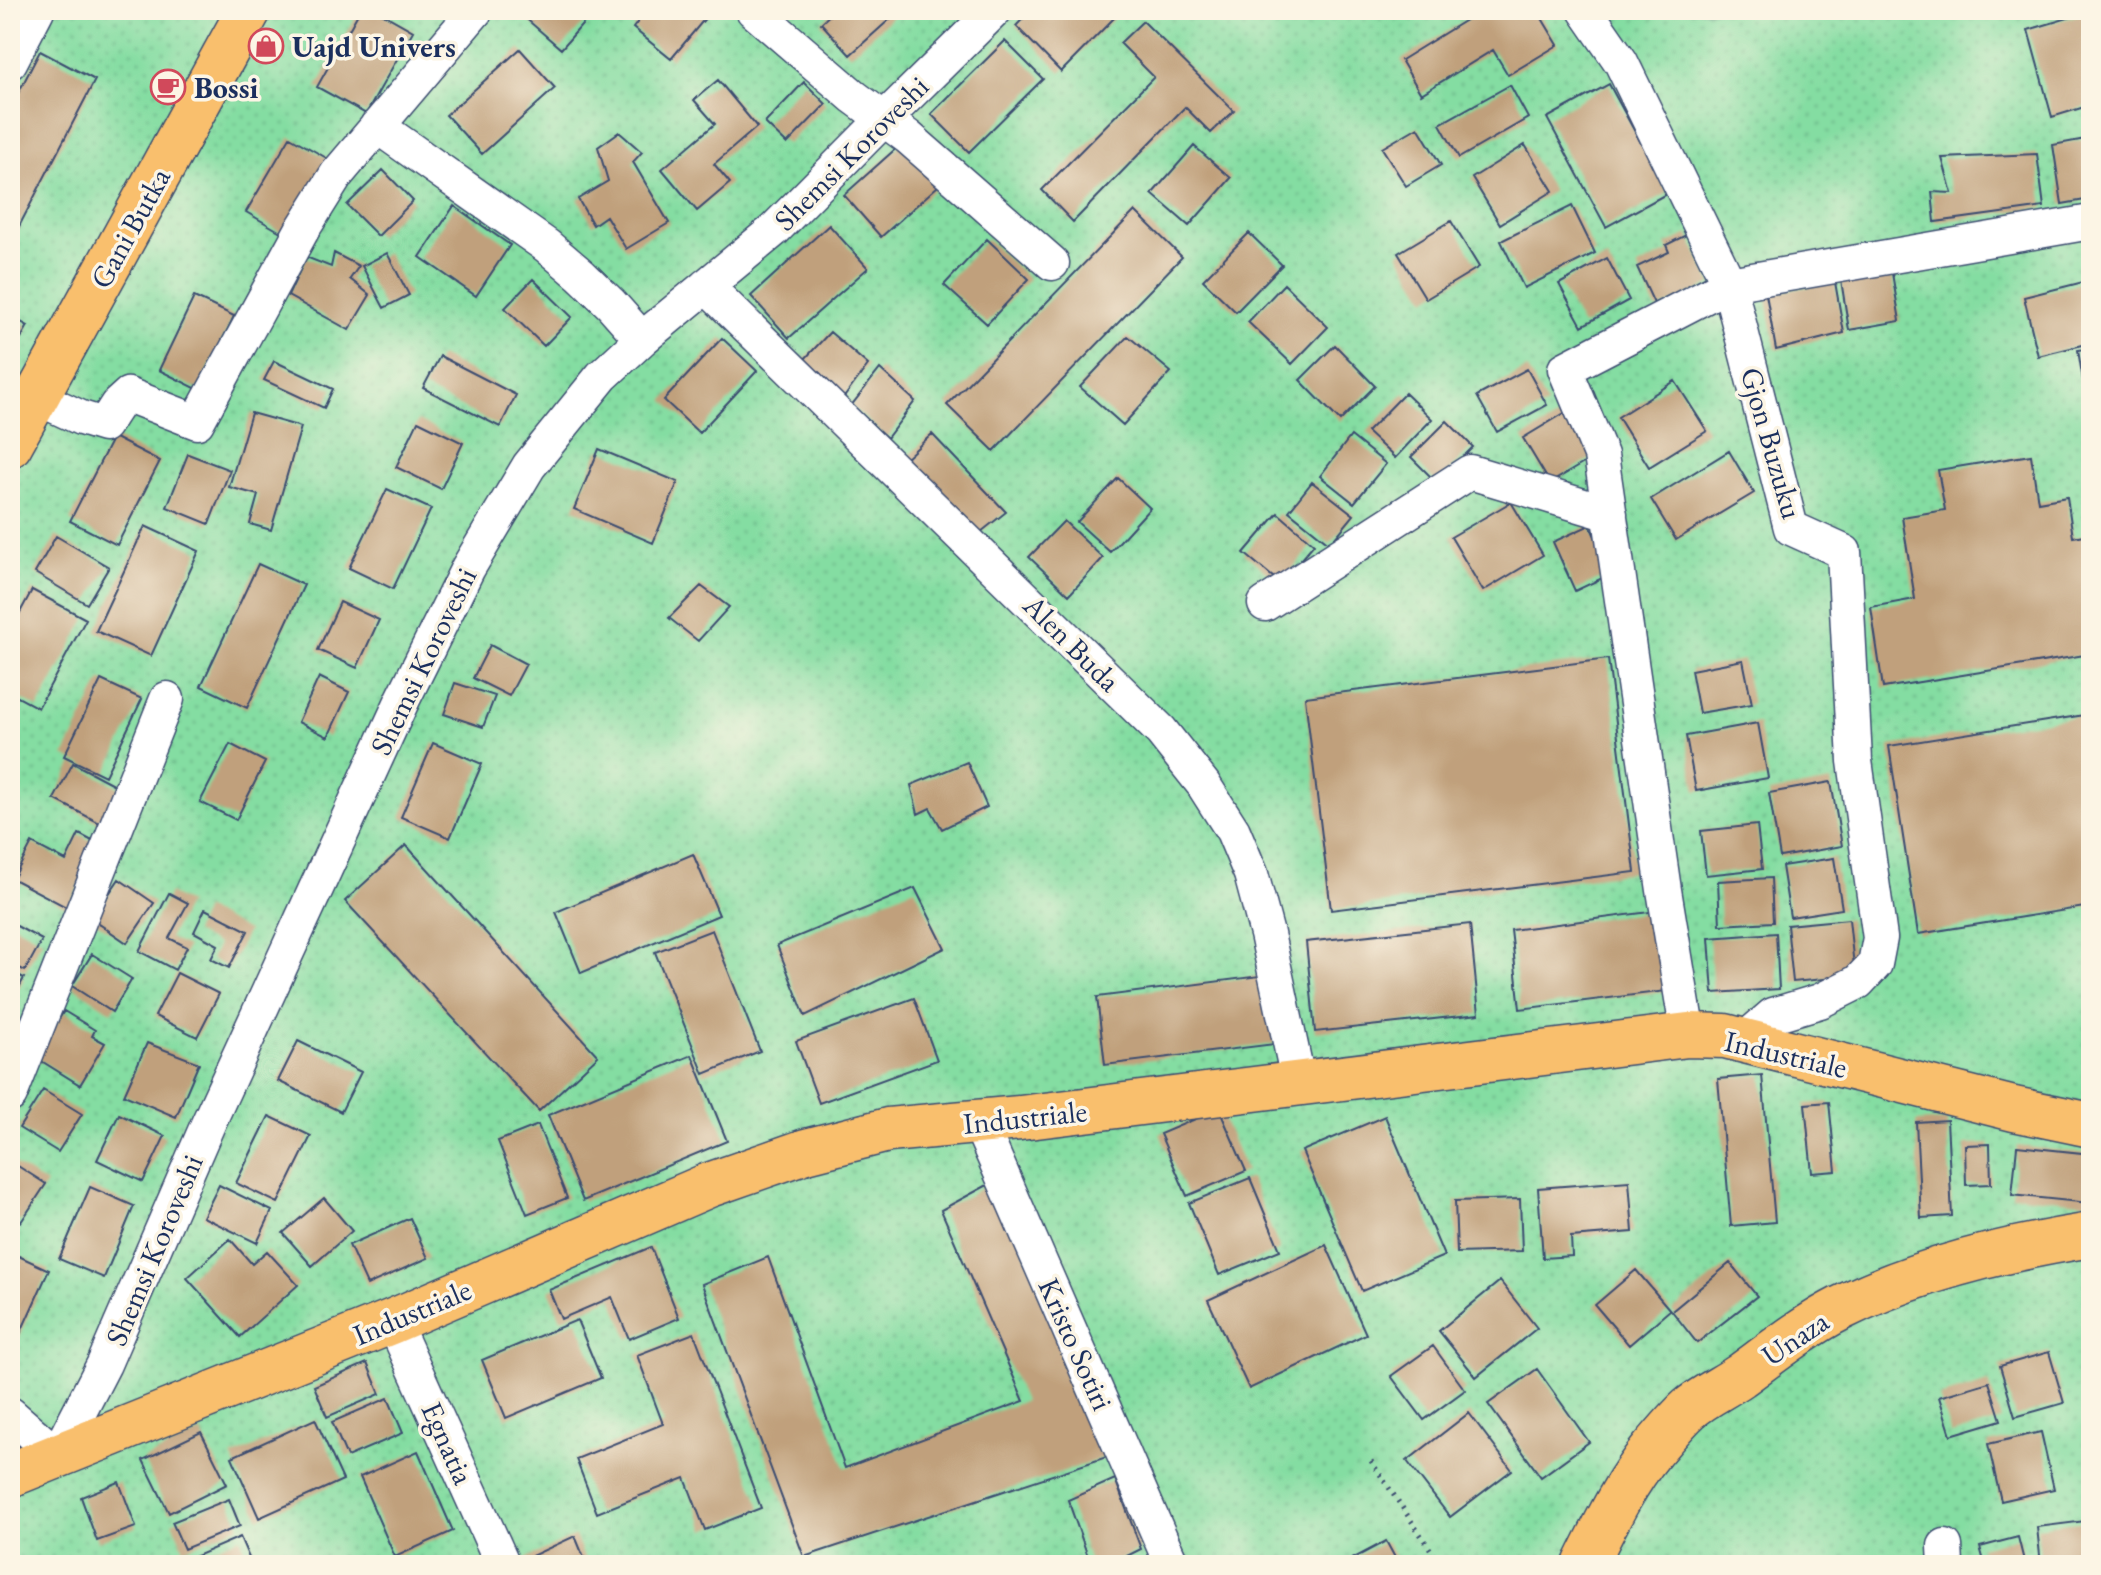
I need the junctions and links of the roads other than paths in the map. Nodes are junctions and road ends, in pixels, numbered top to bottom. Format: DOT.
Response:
graph roads {
  1 [pos="37,10"];
  2 [pos="249,10"];
  3 [pos="476,10"];
  4 [pos="753,10"];
  5 [pos="995,10"];
  6 [pos="1585,10"];
  7 [pos="10,62"];
  8 [pos="884,119"];
  9 [pos="377,126"];
  10 [pos="2091,222"];
  11 [pos="1052,263"];
  12 [pos="1729,284"];
  13 [pos="706,286"];
  14 [pos="642,339"];
  15 [pos="36,397"];
  16 [pos="10,445"];
  17 [pos="1610,514"];
  18 [pos="1265,604"];
  19 [pos="167,699"];
  20 [pos="1688,1035"];
  21 [pos="1743,1041"];
  22 [pos="1299,1084"];
  23 [pos="10,1095"];
  24 [pos="979,1122"];
  25 [pos="2091,1125"];
  26 [pos="2091,1235"];
  27 [pos="393,1321"];
  28 [pos="10,1414"];
  29 [pos="57,1455"];
  30 [pos="10,1475"];
  31 [pos="503,1565"];
  32 [pos="1172,1565"];
  33 [pos="1585,1565"];
  1 -- 7 [label="street"];
  2 -- 15 [label="main road, Gani Butka"];
  3 -- 9 [label="street"];
  4 -- 8 [label="street"];
  5 -- 8 [label="street, Shemsi Koroveshi"];
  6 -- 12 [label="street, Gjon Buzuku"];
  8 -- 11 [label="street"];
  8 -- 13 [label="street, Shemsi Koroveshi"];
  9 -- 14 [label="street"];
  9 -- 15 [label="street"];
  10 -- 12 [label="street"];
  12 -- 17 [label="street"];
  12 -- 21 [label="street, Gjon Buzuku"];
  13 -- 14 [label="street, Shemsi Koroveshi"];
  13 -- 22 [label="street, Alen Buda"];
  14 -- 29 [label="street, Shemsi Koroveshi"];
  15 -- 16 [label="main road, Gani Butka"];
  17 -- 18 [label="street"];
  17 -- 20 [label="street"];
  19 -- 23 [label="street"];
  20 -- 21 [label="main road, Industriale"];
  20 -- 22 [label="main road, Industriale"];
  21 -- 25 [label="main road, Industriale"];
  22 -- 24 [label="main road, Industriale"];
  24 -- 27 [label="main road, Industriale"];
  24 -- 32 [label="street, Kristo Sotiri"];
  26 -- 33 [label="main road, Unaza"];
  27 -- 29 [label="main road, Industriale"];
  27 -- 31 [label="street, Egnatia"];
  28 -- 29 [label="street"];
  29 -- 30 [label="main road, Industriale"];
}
